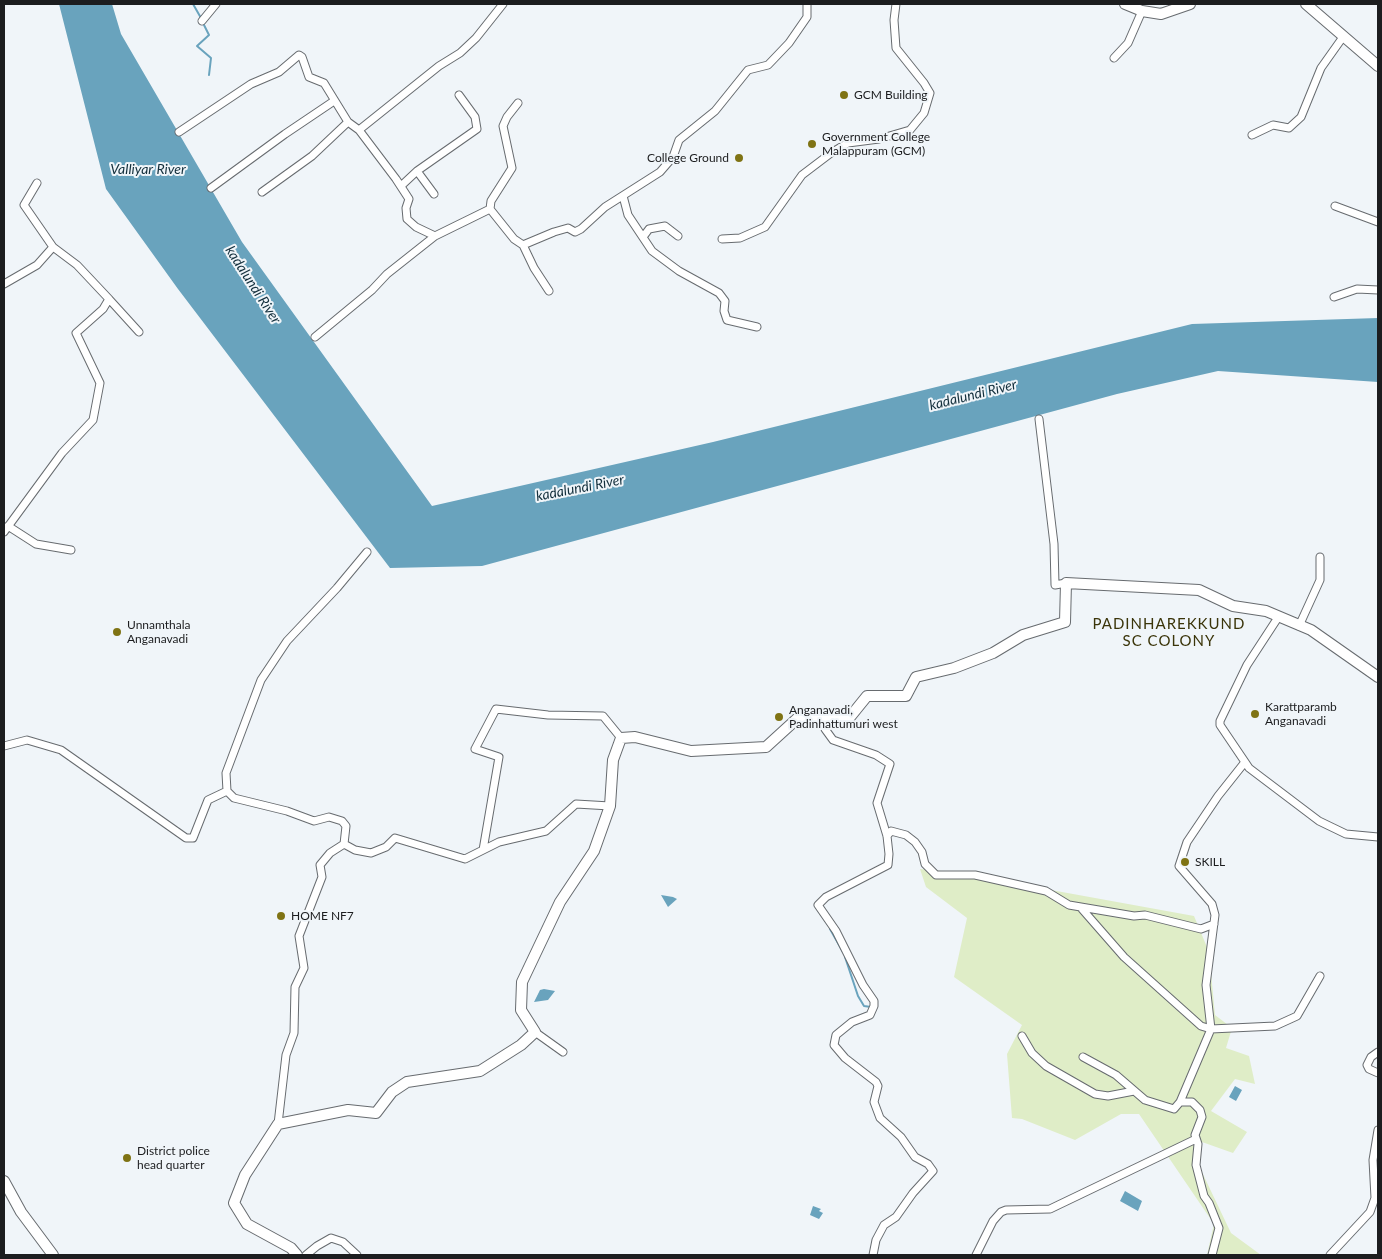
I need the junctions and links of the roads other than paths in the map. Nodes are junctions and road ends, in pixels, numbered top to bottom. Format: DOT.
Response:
graph roads {
  1 [pos="216,4"];
  2 [pos="503,4"];
  3 [pos="807,4"];
  4 [pos="896,4"];
  5 [pos="1125,4"];
  6 [pos="1190,4"];
  7 [pos="1306,4"];
  8 [pos="1142,11"];
  9 [pos="202,22"];
  10 [pos="1343,37"];
  11 [pos="1114,58"];
  12 [pos="1378,66"];
  13 [pos="458,95"];
  14 [pos="334,102"];
  15 [pos="518,103"];
  16 [pos="348,122"];
  17 [pos="359,130"];
  18 [pos="179,132"];
  19 [pos="1252,135"];
  20 [pos="418,171"];
  21 [pos="37,183"];
  22 [pos="401,186"];
  23 [pos="212,188"];
  24 [pos="262,192"];
  25 [pos="434,194"];
  26 [pos="624,196"];
  27 [pos="1334,206"];
  28 [pos="490,209"];
  29 [pos="1378,222"];
  30 [pos="435,236"];
  31 [pos="678,236"];
  32 [pos="643,237"];
  33 [pos="722,239"];
  34 [pos="523,245"];
  35 [pos="53,247"];
  36 [pos="4,284"];
  37 [pos="1378,290"];
  38 [pos="549,291"];
  39 [pos="1334,298"];
  40 [pos="109,299"];
  41 [pos="757,327"];
  42 [pos="139,332"];
  43 [pos="315,337"];
  44 [pos="1039,419"];
  45 [pos="6,529"];
  46 [pos="71,550"];
  47 [pos="367,552"];
  48 [pos="1320,556"];
  49 [pos="1066,583"];
  50 [pos="1279,616"];
  51 [pos="1299,626"];
  52 [pos="1378,677"];
  53 [pos="830,719"];
  54 [pos="621,738"];
  55 [pos="4,746"];
  56 [pos="1245,762"];
  57 [pos="227,791"];
  58 [pos="610,806"];
  59 [pos="887,836"];
  60 [pos="1378,837"];
  61 [pos="344,844"];
  62 [pos="483,850"];
  63 [pos="1085,908"];
  64 [pos="1214,924"];
  65 [pos="1320,976"];
  66 [pos="1210,1029"];
  67 [pos="535,1032"];
  68 [pos="1022,1036"];
  69 [pos="563,1052"];
  70 [pos="1378,1052"];
  71 [pos="1083,1057"];
  72 [pos="1378,1073"];
  73 [pos="1134,1091"];
  74 [pos="1180,1102"];
  75 [pos="278,1124"];
  76 [pos="1378,1130"];
  77 [pos="1196,1139"];
  78 [pos="4,1181"];
  79 [pos="53,1255"];
  80 [pos="297,1255"];
  81 [pos="306,1255"];
  82 [pos="357,1255"];
  83 [pos="873,1255"];
  84 [pos="976,1255"];
  85 [pos="1212,1255"];
  86 [pos="1330,1255"];
  1 -- 9 [label="street"];
  2 -- 17 [label="street"];
  3 -- 26 [label="street"];
  4 -- 33 [label="street"];
  5 -- 8 [label="main road"];
  6 -- 8 [label="main road"];
  7 -- 10 [label="main road"];
  8 -- 11 [label="street"];
  10 -- 12 [label="main road"];
  10 -- 19 [label="street"];
  13 -- 20 [label="street"];
  14 -- 16 [label="street"];
  14 -- 18 [label="street"];
  14 -- 23 [label="street"];
  15 -- 28 [label="street"];
  16 -- 17 [label="street"];
  16 -- 24 [label="street"];
  17 -- 22 [label="street"];
  20 -- 22 [label="street"];
  20 -- 25 [label="street"];
  21 -- 35 [label="street"];
  22 -- 30 [label="street"];
  26 -- 32 [label="street"];
  26 -- 34 [label="street"];
  27 -- 29 [label="street"];
  28 -- 30 [label="street"];
  28 -- 34 [label="street"];
  30 -- 43 [label="street"];
  31 -- 32 [label="street"];
  32 -- 41 [label="street"];
  34 -- 38 [label="street"];
  35 -- 36 [label="street"];
  35 -- 40 [label="street"];
  37 -- 39 [label="street"];
  40 -- 42 [label="street"];
  40 -- 45 [label="street"];
  44 -- 49 [label="street"];
  45 -- 46 [label="street"];
  47 -- 57 [label="street"];
  48 -- 51 [label="street"];
  49 -- 50 [label="main road"];
  49 -- 53 [label="main road"];
  50 -- 51 [label="main road"];
  50 -- 56 [label="street"];
  51 -- 52 [label="main road"];
  53 -- 54 [label="main road"];
  53 -- 59 [label="street"];
  54 -- 58 [label="main road"];
  54 -- 62 [label="street"];
  55 -- 57 [label="street"];
  56 -- 60 [label="street"];
  56 -- 64 [label="street"];
  57 -- 61 [label="street"];
  58 -- 62 [label="street"];
  58 -- 67 [label="main road"];
  59 -- 63 [label="street"];
  59 -- 83 [label="street"];
  61 -- 62 [label="street"];
  61 -- 75 [label="street"];
  63 -- 64 [label="street"];
  63 -- 66 [label="street"];
  64 -- 66 [label="street"];
  65 -- 66 [label="street"];
  66 -- 74 [label="street"];
  67 -- 69 [label="street"];
  67 -- 75 [label="main road"];
  68 -- 73 [label="street"];
  70 -- 72 [label="street"];
  71 -- 73 [label="street"];
  73 -- 74 [label="street"];
  74 -- 77 [label="street"];
  75 -- 80 [label="main road"];
  76 -- 86 [label="street"];
  77 -- 84 [label="street"];
  77 -- 85 [label="street"];
  78 -- 79 [label="main road"];
  81 -- 82 [label="street"];
}
